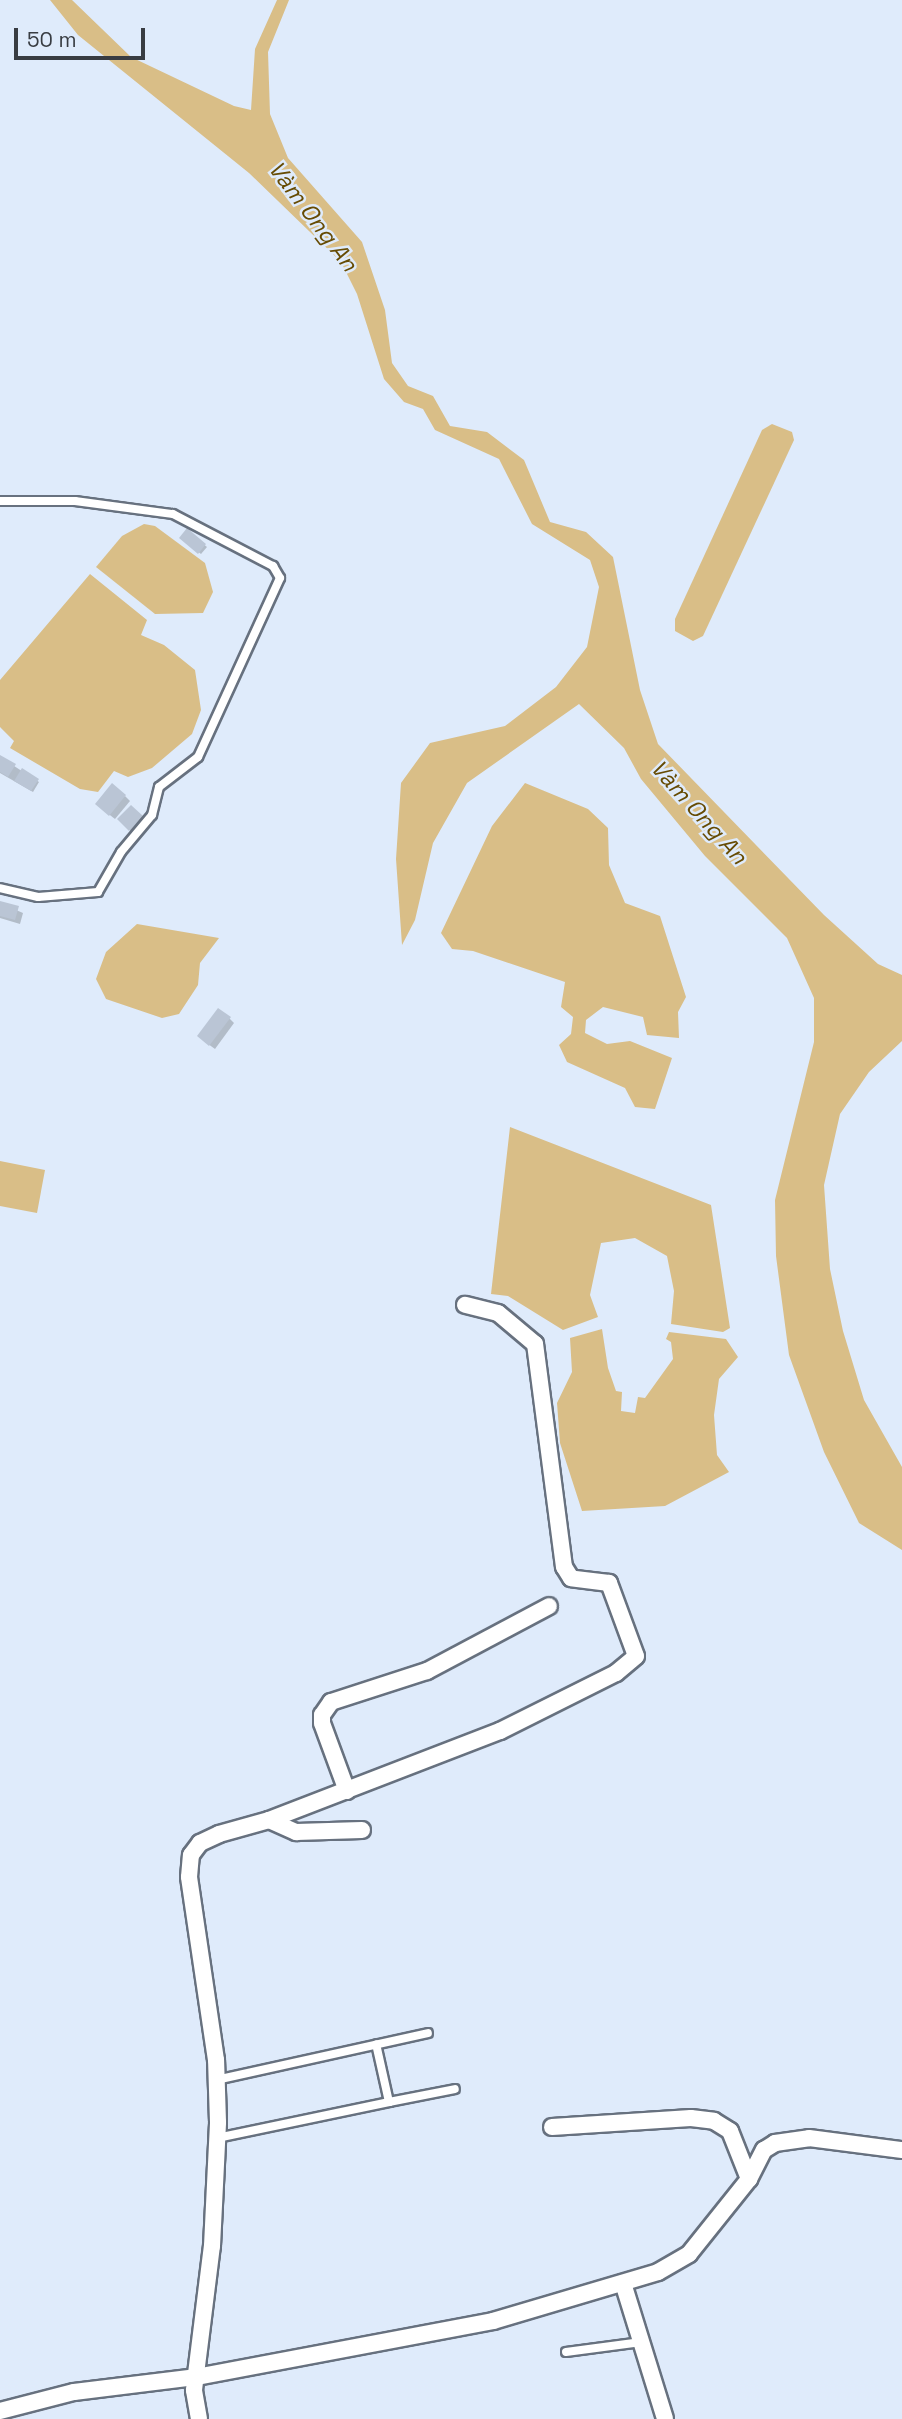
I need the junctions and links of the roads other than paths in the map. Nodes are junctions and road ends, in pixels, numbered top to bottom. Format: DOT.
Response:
graph roads {
  1 [pos="0,501"];
  2 [pos="0,888"];
  3 [pos="465,1305"];
  4 [pos="549,1606"];
  5 [pos="347,1791"];
  6 [pos="269,1820"];
  7 [pos="362,1830"];
  8 [pos="428,2033"];
  9 [pos="376,2044"];
  10 [pos="216,2080"];
  11 [pos="455,2089"];
  12 [pos="389,2102"];
  13 [pos="552,2127"];
  14 [pos="217,2138"];
  15 [pos="902,2150"];
  16 [pos="749,2179"];
  17 [pos="623,2283"];
  18 [pos="641,2342"];
  19 [pos="566,2352"];
  20 [pos="197,2377"];
  21 [pos="0,2412"];
  22 [pos="199,2419"];
  23 [pos="665,2419"];
  1 -- 2 [label="lane"];
  3 -- 5 [label="street"];
  4 -- 5 [label="street"];
  5 -- 6 [label="street"];
  6 -- 7 [label="street"];
  6 -- 10 [label="street"];
  8 -- 9 [label="lane"];
  9 -- 10 [label="lane"];
  9 -- 12 [label="lane"];
  10 -- 14 [label="street"];
  11 -- 12 [label="lane"];
  12 -- 14 [label="lane"];
  13 -- 16 [label="street"];
  14 -- 20 [label="street"];
  15 -- 16 [label="street"];
  16 -- 17 [label="street"];
  17 -- 18 [label="street"];
  17 -- 20 [label="street"];
  18 -- 19 [label="lane"];
  18 -- 23 [label="street"];
  20 -- 21 [label="street"];
  20 -- 22 [label="street"];
}
